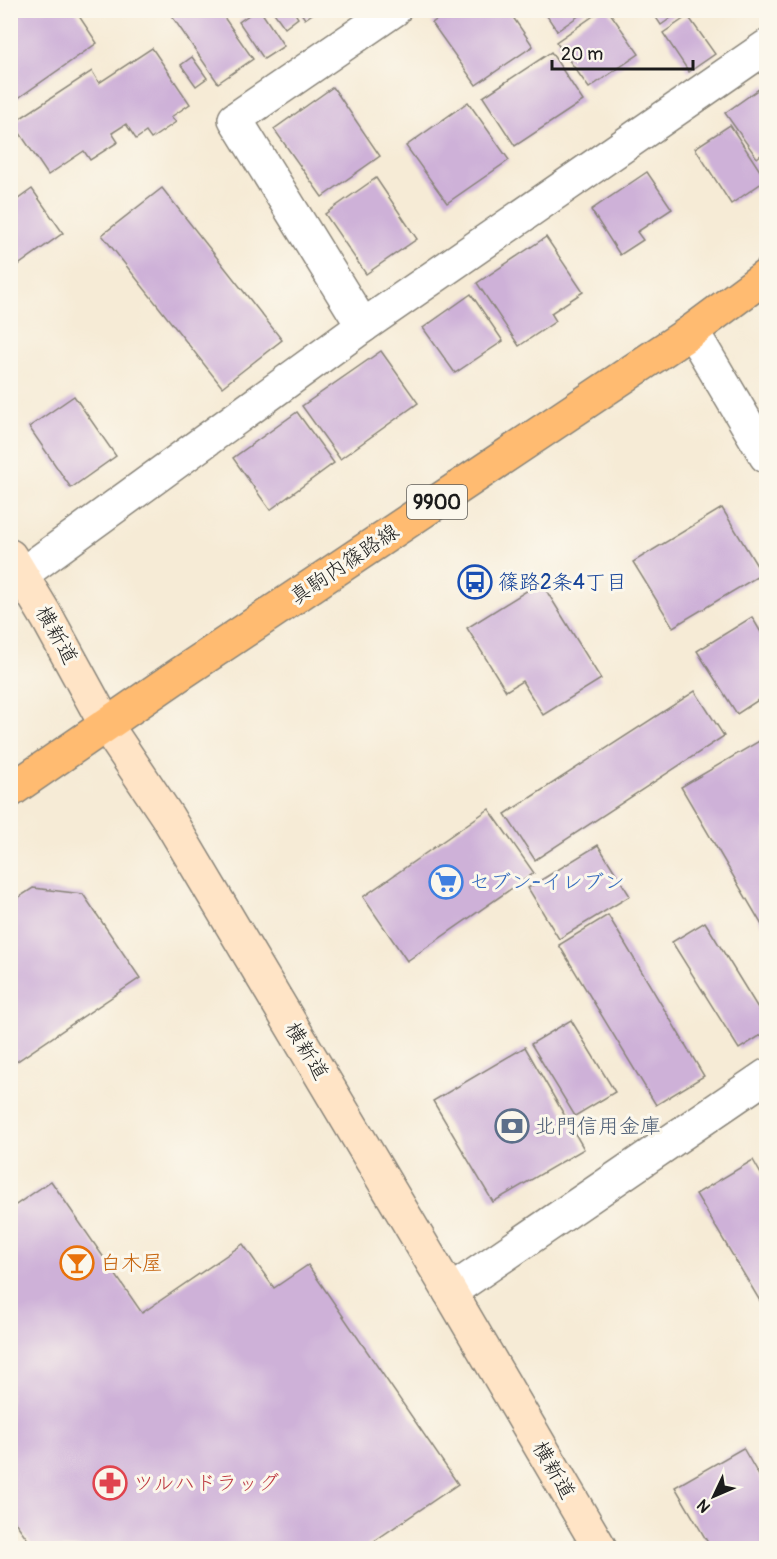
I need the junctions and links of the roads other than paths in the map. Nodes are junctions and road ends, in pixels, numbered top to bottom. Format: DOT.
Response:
graph roads {
  1 [pos="394,10"];
  2 [pos="766,47"];
  3 [pos="766,276"];
  4 [pos="363,326"];
  5 [pos="692,331"];
  6 [pos="766,456"];
  7 [pos="16,566"];
  8 [pos="106,725"];
  9 [pos="10,790"];
  10 [pos="766,1076"];
  11 [pos="450,1292"];
  12 [pos="600,1548"];
  1 -- 4 [label="street"];
  2 -- 4 [label="street"];
  3 -- 5 [label="main road, 真駒内篠路線 / 9900"];
  4 -- 7 [label="street"];
  5 -- 6 [label="street"];
  5 -- 8 [label="main road, 真駒内篠路線 / 9900"];
  7 -- 8 [label="street, 横新道"];
  8 -- 9 [label="main road, 真駒内篠路線 / 9900"];
  8 -- 11 [label="street, 横新道"];
  10 -- 11 [label="street"];
  11 -- 12 [label="street, 横新道"];
}
